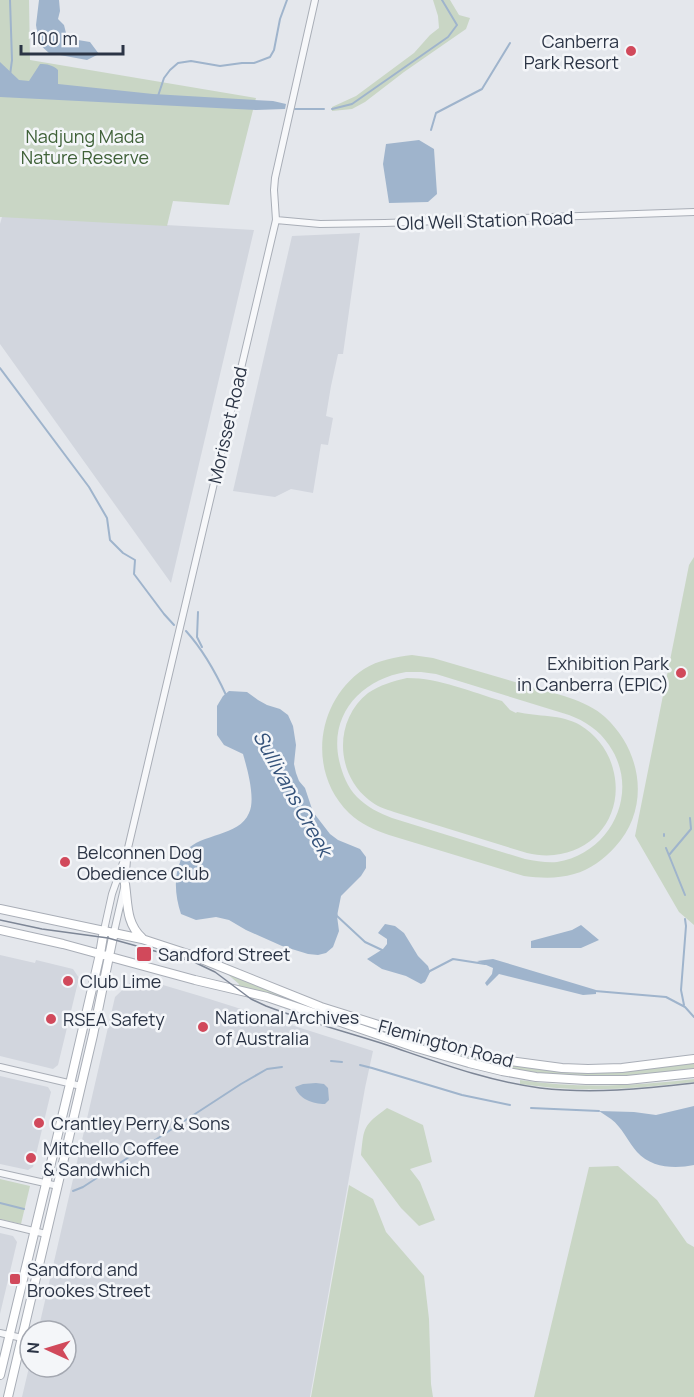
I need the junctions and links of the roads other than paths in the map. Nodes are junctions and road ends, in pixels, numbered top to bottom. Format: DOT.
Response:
graph roads {
  1 [pos="315,0"];
  2 [pos="694,212"];
  3 [pos="276,220"];
  4 [pos="128,848"];
  5 [pos="124,884"];
  6 [pos="0,909"];
  7 [pos="0,930"];
  8 [pos="104,930"];
  9 [pos="114,933"];
  10 [pos="142,939"];
  11 [pos="100,954"];
  12 [pos="110,957"];
  13 [pos="694,1059"];
  14 [pos="0,1067"];
  15 [pos="694,1073"];
  16 [pos="70,1083"];
  17 [pos="81,1086"];
  18 [pos="0,1173"];
  19 [pos="46,1183"];
  20 [pos="58,1186"];
  21 [pos="0,1223"];
  22 [pos="34,1231"];
  23 [pos="46,1234"];
  24 [pos="26,1319"];
  25 [pos="0,1332"];
  26 [pos="10,1335"];
  27 [pos="18,1337"];
  28 [pos="18,1355"];
  29 [pos="0,1375"];
  30 [pos="8,1397"];
  1 -- 3 [label="street, Morisset Road"];
  2 -- 3 [label="street, Old Well Station Road"];
  3 -- 4 [label="street, Morisset Road"];
  4 -- 5 [label="street, Morisset Road"];
  4 -- 8 [label="street, Morisset Road"];
  5 -- 9 [label="street, Morisset Road"];
  5 -- 10 [label="main road"];
  6 -- 8 [label="main road, Flemington Road"];
  7 -- 11 [label="main road, Flemington Road"];
  8 -- 9 [label="main road, Flemington Road"];
  8 -- 11 [label="main road, Morisset Road"];
  9 -- 10 [label="main road, Flemington Road"];
  9 -- 12 [label="main road"];
  10 -- 13 [label="main road, Flemington Road"];
  11 -- 12 [label="main road, Flemington Road"];
  11 -- 16 [label="main road"];
  12 -- 15 [label="main road, Flemington Road"];
  12 -- 17 [label="main road"];
  14 -- 16 [label="street"];
  16 -- 17 [label="street"];
  16 -- 19 [label="main road"];
  17 -- 20 [label="main road"];
  18 -- 19 [label="street"];
  19 -- 20 [label="street"];
  19 -- 22 [label="main road"];
  20 -- 23 [label="main road"];
  21 -- 22 [label="street"];
  22 -- 23 [label="street"];
  22 -- 26 [label="main road"];
  23 -- 24 [label="main road"];
  25 -- 26 [label="street"];
  26 -- 27 [label="street"];
  26 -- 29 [label="main road"];
  28 -- 30 [label="main road"];
}
